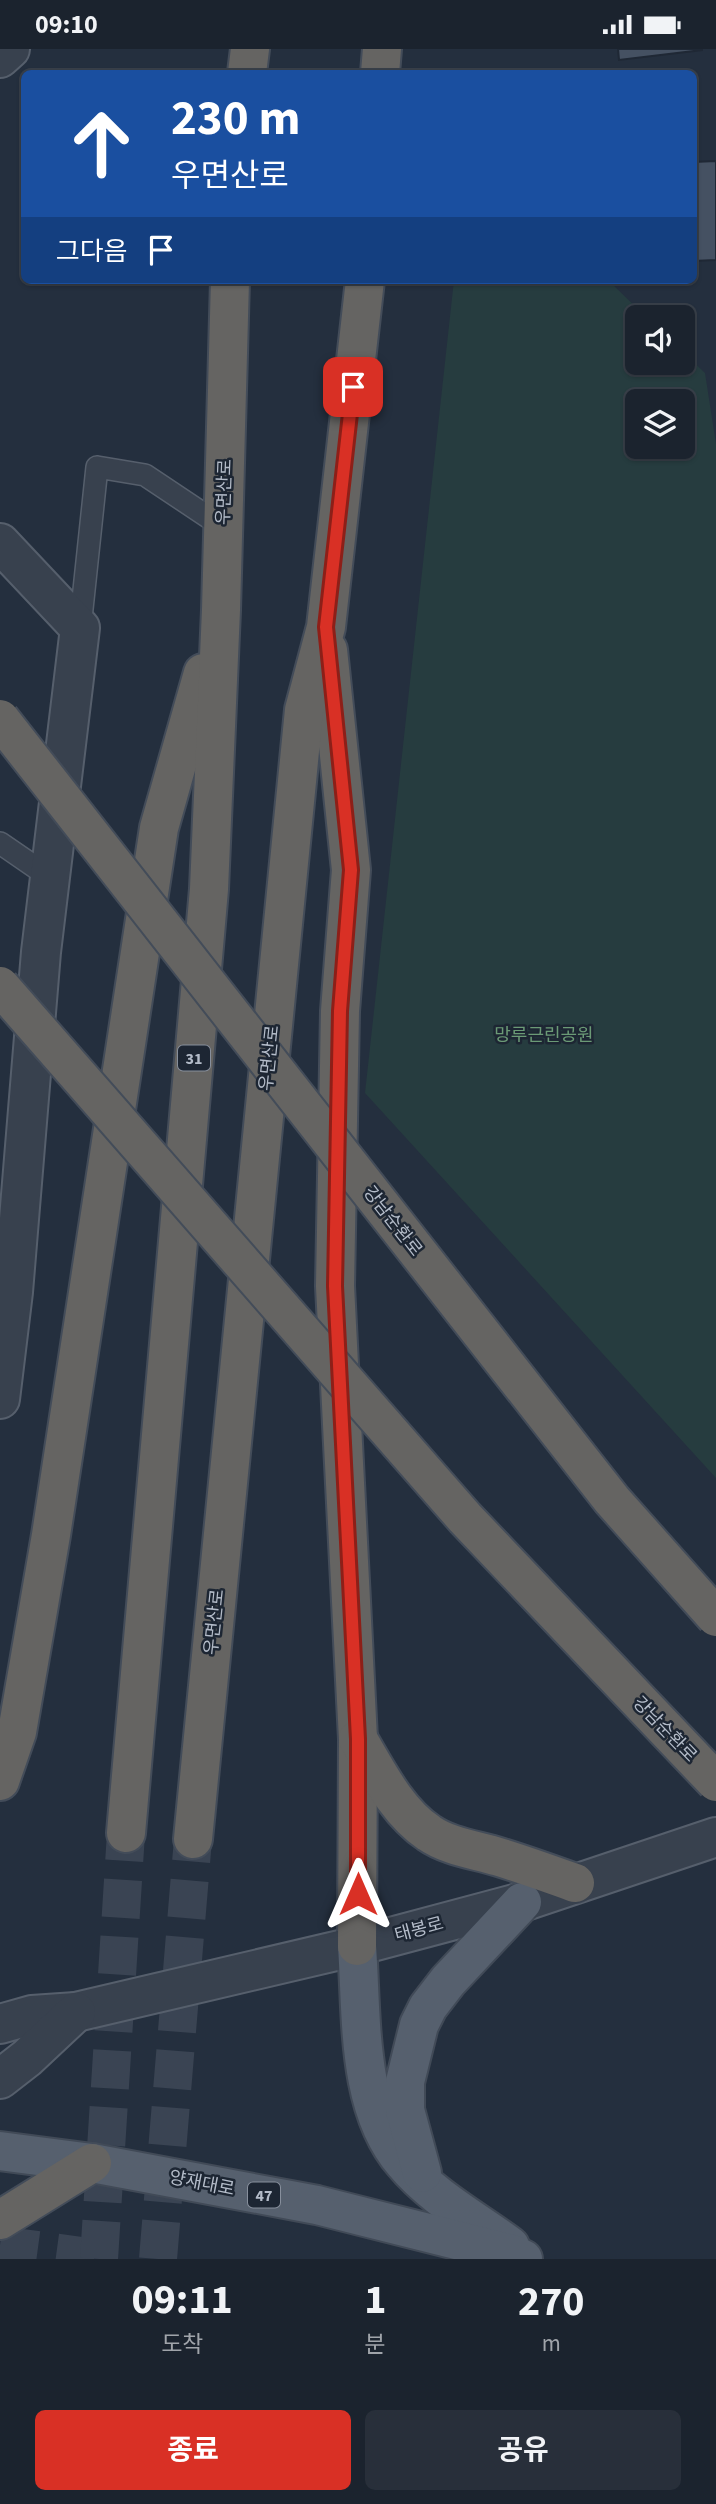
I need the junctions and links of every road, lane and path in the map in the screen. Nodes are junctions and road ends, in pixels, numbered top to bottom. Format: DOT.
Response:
graph roads {
  1 [pos="10,49"];
  2 [pos="250,49"];
  3 [pos="382,49"];
  4 [pos="0,58"];
  5 [pos="247,70"];
  6 [pos="380,70"];
  7 [pos="230,284"];
  8 [pos="365,284"];
  9 [pos="223,527"];
  10 [pos="0,543"];
  11 [pos="221,610"];
  12 [pos="326,627"];
  13 [pos="80,628"];
  14 [pos="0,719"];
  15 [pos="0,843"];
  16 [pos="51,878"];
  17 [pos="0,986"];
  18 [pos="0,1399"];
  19 [pos="716,1617"];
  20 [pos="358,1739"];
  21 [pos="0,1781"];
  22 [pos="716,1782"];
  23 [pos="126,1833"];
  24 [pos="716,1837"];
  25 [pos="193,1839"];
  26 [pos="575,1884"];
  27 [pos="522,1902"];
  28 [pos="357,1946"];
  29 [pos="76,2013"];
  30 [pos="0,2024"];
  31 [pos="0,2079"];
  32 [pos="0,2151"];
  33 [pos="92,2163"];
  34 [pos="426,2185"];
  35 [pos="0,2220"];
  36 [pos="523,2259"];
  37 [pos="529,2259"];
  1 -- 4 [label="street"];
  2 -- 5 [label="highway"];
  3 -- 6 [label="highway"];
  7 -- 9 [label="highway, 우면산로 / 31"];
  8 -- 12 [label="highway, 우면산로"];
  9 -- 11 [label="highway, 우면산로 / 31"];
  9 -- 13 [label="lane"];
  10 -- 13 [label="street"];
  11 -- 21 [label="highway"];
  11 -- 23 [label="highway, 우면산로 / 31"];
  12 -- 20 [label="highway"];
  12 -- 25 [label="highway, 우면산로"];
  13 -- 16 [label="street"];
  14 -- 19 [label="highway, 강남순환로, bridge"];
  15 -- 16 [label="lane"];
  16 -- 18 [label="street"];
  17 -- 22 [label="highway, 강남순환로, bridge"];
  20 -- 26 [label="highway"];
  20 -- 28 [label="highway"];
  24 -- 26 [label="street, 태봉로"];
  26 -- 27 [label="street, 태봉로"];
  27 -- 28 [label="street, 태봉로"];
  27 -- 34 [label="main road"];
  28 -- 29 [label="street, 태봉로"];
  28 -- 34 [label="main road"];
  29 -- 30 [label="street, 태봉로"];
  29 -- 31 [label="street, 태봉로"];
  32 -- 33 [label="main road, 양재대로 / 47"];
  33 -- 35 [label="highway"];
  33 -- 36 [label="main road, 양재대로 / 47"];
  34 -- 37 [label="main road"];
}
